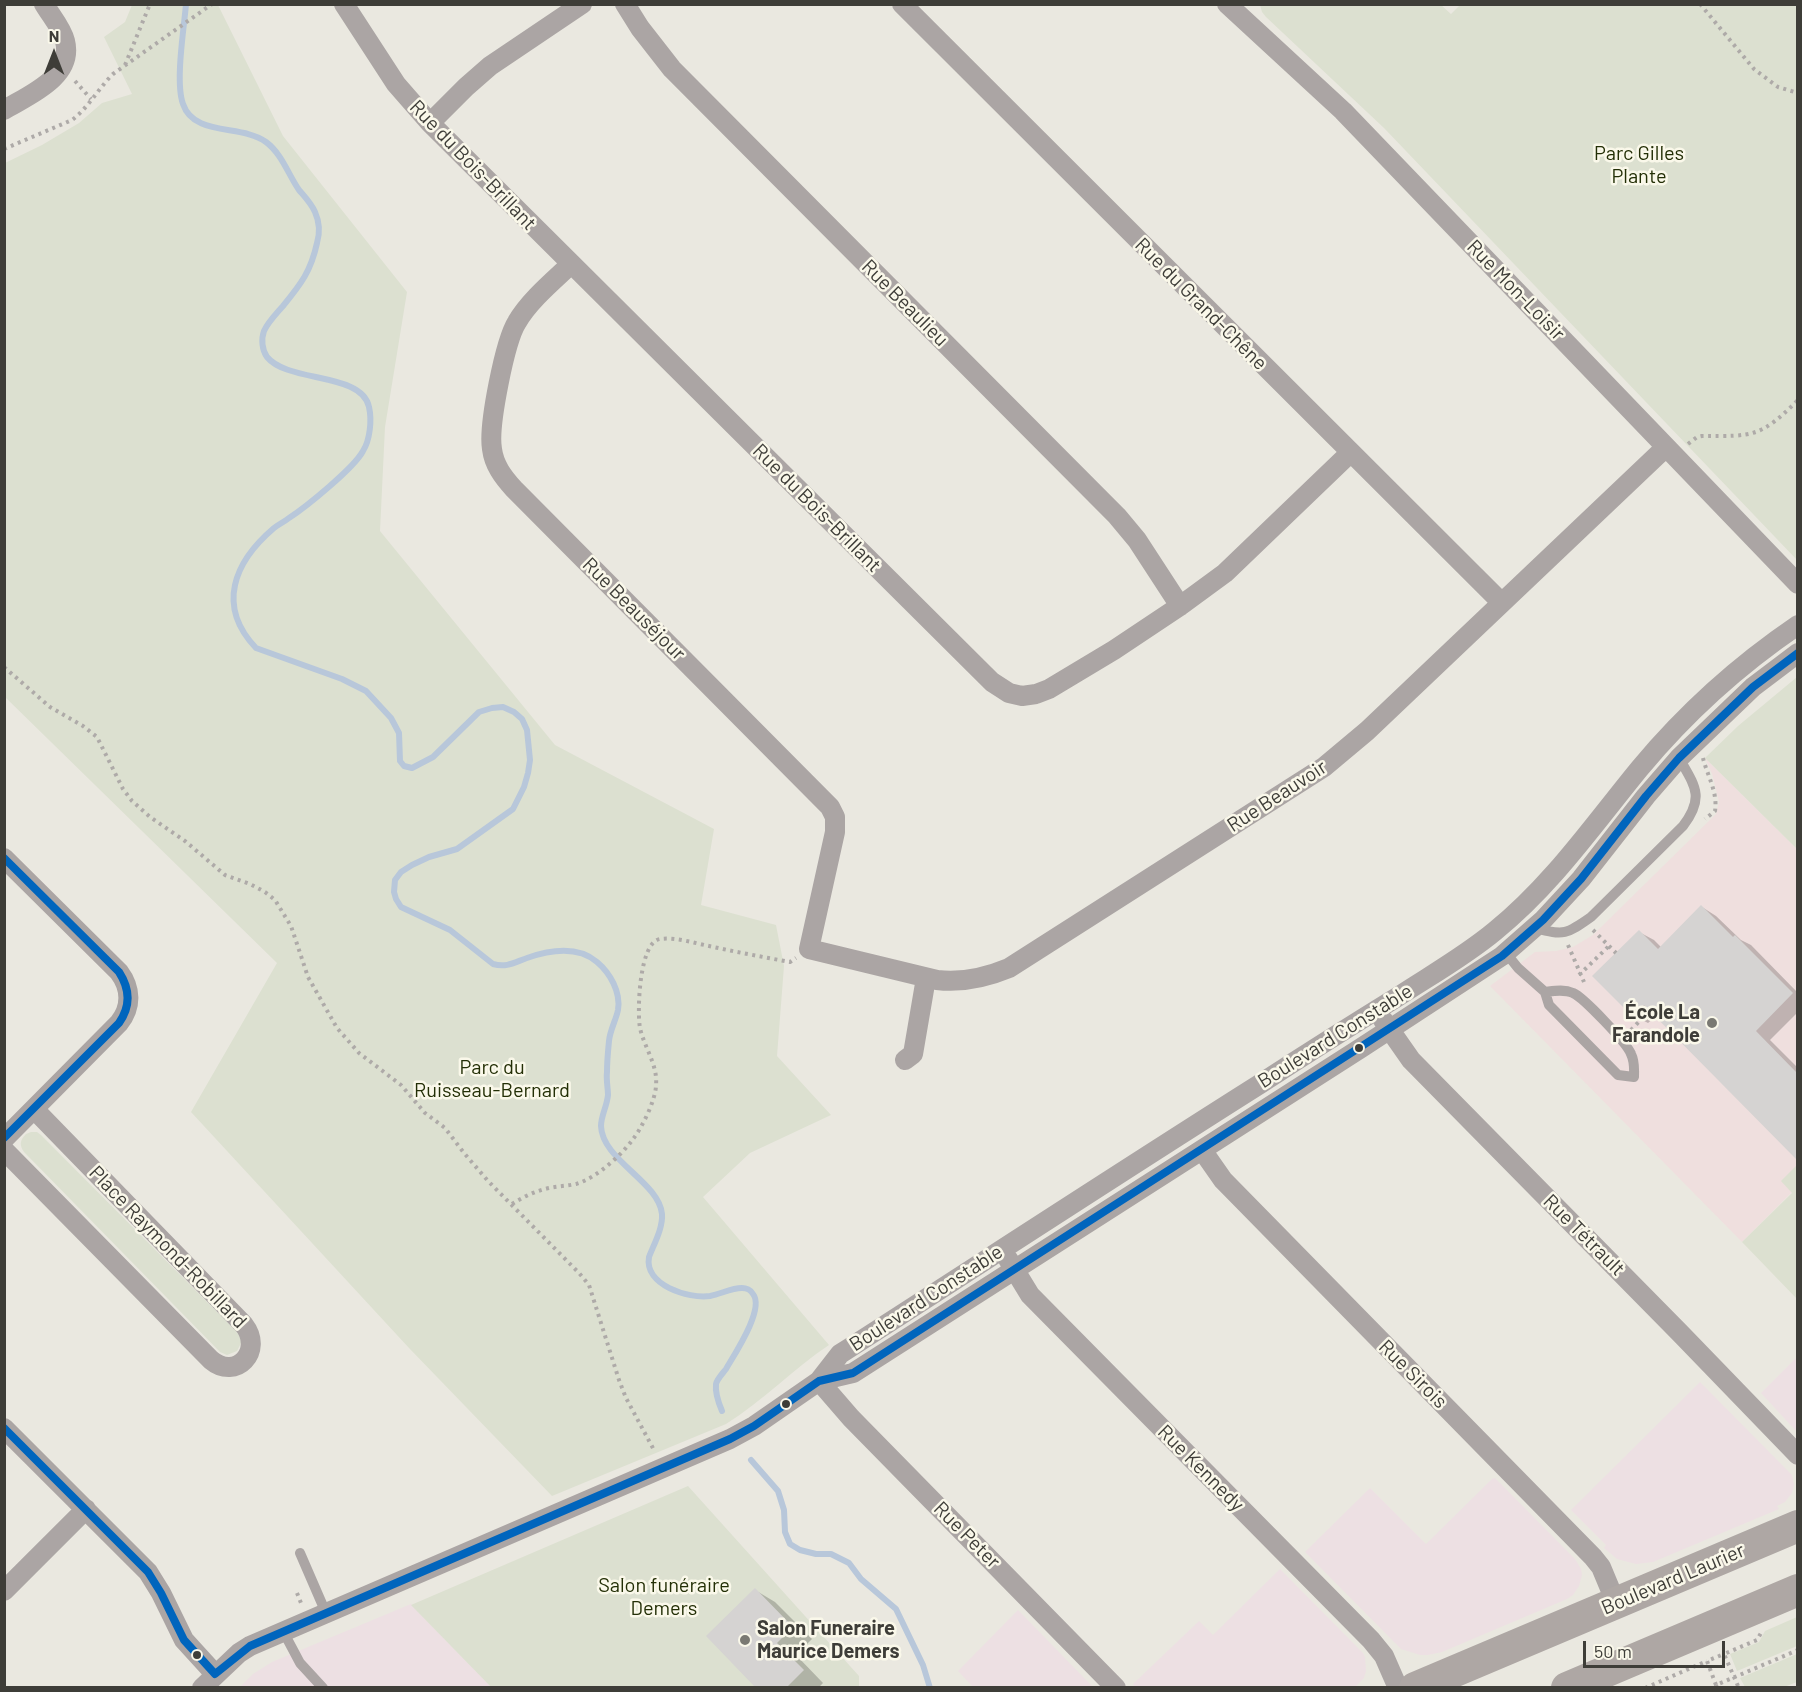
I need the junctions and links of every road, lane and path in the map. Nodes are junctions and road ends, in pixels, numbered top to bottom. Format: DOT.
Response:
graph roads {
  1 [pos="44,4"];
  2 [pos="150,4"];
  3 [pos="344,4"];
  4 [pos="582,4"];
  5 [pos="625,4"];
  6 [pos="902,4"];
  7 [pos="1227,4"];
  8 [pos="1700,4"];
  9 [pos="212,6"];
  10 [pos="125,66"];
  11 [pos="72,78"];
  12 [pos="1797,93"];
  13 [pos="91,99"];
  14 [pos="4,110"];
  15 [pos="430,123"];
  16 [pos="4,149"];
  17 [pos="570,264"];
  18 [pos="1797,400"];
  19 [pos="1687,445"];
  20 [pos="1666,447"];
  21 [pos="1350,453"];
  22 [pos="1797,584"];
  23 [pos="1501,602"];
  24 [pos="1180,606"];
  25 [pos="1797,625"];
  26 [pos="1797,653"];
  27 [pos="4,667"];
  28 [pos="1702,755"];
  29 [pos="1679,758"];
  30 [pos="1715,811"];
  31 [pos="4,858"];
  32 [pos="1535,928"];
  33 [pos="1593,930"];
  34 [pos="1609,946"];
  35 [pos="809,949"];
  36 [pos="1506,953"];
  37 [pos="1616,953"];
  38 [pos="1580,975"];
  39 [pos="926,978"];
  40 [pos="1545,992"];
  41 [pos="1377,1010"];
  42 [pos="1649,1011"];
  43 [pos="1631,1029"];
  44 [pos="1389,1030"];
  45 [pos="906,1060"];
  46 [pos="34,1109"];
  47 [pos="4,1139"];
  48 [pos="4,1150"];
  49 [pos="1202,1150"];
  50 [pos="512,1204"];
  51 [pos="1002,1250"];
  52 [pos="1014,1270"];
  53 [pos="819,1381"];
  54 [pos="4,1428"];
  55 [pos="657,1455"];
  56 [pos="1797,1455"];
  57 [pos="86,1509"];
  58 [pos="1797,1526"];
  59 [pos="300,1553"];
  60 [pos="1797,1590"];
  61 [pos="4,1591"];
  62 [pos="297,1593"];
  63 [pos="1616,1603"];
  64 [pos="302,1605"];
  65 [pos="326,1613"];
  66 [pos="1763,1629"];
  67 [pos="283,1631"];
  68 [pos="1797,1650"];
  69 [pos="1724,1654"];
  70 [pos="1707,1662"];
  71 [pos="1734,1677"];
  72 [pos="213,1682"];
  73 [pos="1717,1686"];
  74 [pos="1738,1686"];
  75 [pos="323,1688"];
  76 [pos="1116,1688"];
  77 [pos="1398,1688"];
  78 [pos="1415,1688"];
  79 [pos="1567,1688"];
  80 [pos="1645,1688"];
  1 -- 14 [label="street"];
  2 -- 10 [label="path"];
  3 -- 15 [label="street, Rue du Bois-Brillant"];
  4 -- 15 [label="street"];
  5 -- 24 [label="street, Rue Beaulieu"];
  6 -- 21 [label="street, Rue du Grand-Chêne"];
  7 -- 20 [label="street, Rue Mon-Loisir"];
  8 -- 12 [label="path"];
  9 -- 10 [label="path"];
  10 -- 13 [label="path"];
  11 -- 13 [label="path"];
  13 -- 16 [label="path"];
  15 -- 17 [label="street, Rue du Bois-Brillant"];
  17 -- 24 [label="street, Rue du Bois-Brillant"];
  17 -- 35 [label="street, Rue Beauséjour"];
  18 -- 19 [label="path"];
  20 -- 22 [label="street, Rue Mon-Loisir"];
  20 -- 23 [label="street, Rue Beauvoir"];
  21 -- 23 [label="street, Rue du Grand-Chêne"];
  21 -- 24 [label="street, Rue du Bois-Brillant"];
  23 -- 39 [label="street, Rue Beauvoir"];
  25 -- 41 [label="street, Boulevard Constable"];
  26 -- 29 [label="street, Boulevard Constable"];
  27 -- 50 [label="path"];
  28 -- 30 [label="path"];
  29 -- 32 [label="street, Boulevard Constable"];
  29 -- 32 [label="lane"];
  31 -- 46 [label="street"];
  32 -- 36 [label="street, Boulevard Constable"];
  33 -- 34 [label="path"];
  34 -- 37 [label="path"];
  34 -- 38 [label="path"];
  35 -- 39 [label="street, Rue Beauvoir"];
  35 -- 50 [label="path"];
  36 -- 40 [label="lane"];
  36 -- 44 [label="street, Boulevard Constable"];
  39 -- 45 [label="street"];
  40 -- 40 [label="lane"];
  41 -- 44 [label="street, Rue Tétrault"];
  41 -- 51 [label="street, Boulevard Constable"];
  42 -- 43 [label="path"];
  44 -- 49 [label="street, Boulevard Constable"];
  44 -- 56 [label="street, Rue Tétrault"];
  46 -- 47 [label="street"];
  46 -- 48 [label="street, Place Raymond-Robillard"];
  49 -- 52 [label="street, Boulevard Constable"];
  49 -- 63 [label="street, Rue Sirois"];
  50 -- 55 [label="path"];
  51 -- 52 [label="street, Rue Kennedy"];
  51 -- 53 [label="street, Boulevard Constable"];
  52 -- 53 [label="street, Boulevard Constable"];
  52 -- 77 [label="street, Rue Kennedy"];
  53 -- 65 [label="street, Boulevard Constable"];
  53 -- 76 [label="street, Rue Peter"];
  54 -- 57 [label="street"];
  57 -- 61 [label="street"];
  57 -- 72 [label="street"];
  58 -- 63 [label="main road, Boulevard Laurier"];
  59 -- 65 [label="lane"];
  60 -- 79 [label="main road"];
  62 -- 64 [label="path"];
  63 -- 78 [label="main road, Boulevard Laurier"];
  65 -- 67 [label="street, Boulevard Constable"];
  66 -- 69 [label="path"];
  67 -- 72 [label="street, Boulevard Constable"];
  67 -- 75 [label="lane"];
  68 -- 71 [label="path"];
  69 -- 70 [label="path"];
  69 -- 71 [label="path"];
  70 -- 73 [label="path"];
  70 -- 80 [label="path"];
  71 -- 73 [label="path"];
  71 -- 74 [label="path"];
}
